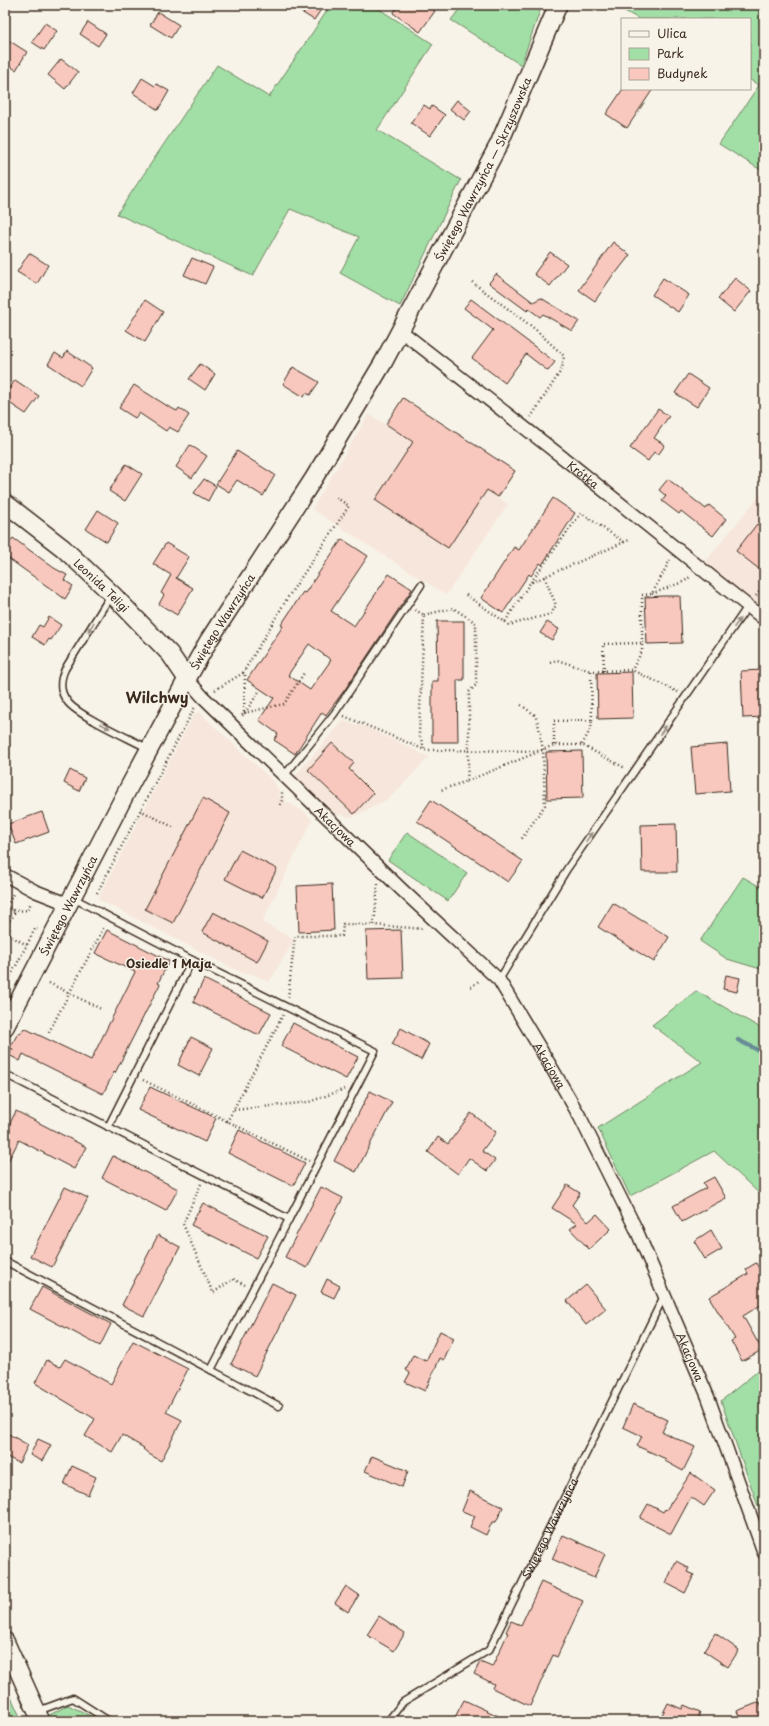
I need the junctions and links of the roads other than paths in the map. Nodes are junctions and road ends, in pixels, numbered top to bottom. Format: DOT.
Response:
graph roads {
  1 [pos="558,5"];
  2 [pos="401,331"];
  3 [pos="5,503"];
  4 [pos="421,585"];
  5 [pos="112,594"];
  6 [pos="748,606"];
  7 [pos="764,619"];
  8 [pos="187,678"];
  9 [pos="149,749"];
  10 [pos="282,781"];
  11 [pos="5,875"];
  12 [pos="70,901"];
  13 [pos="192,960"];
  14 [pos="499,980"];
  15 [pos="5,1028"];
  16 [pos="5,1074"];
  17 [pos="108,1127"];
  18 [pos="289,1219"];
  19 [pos="5,1261"];
  20 [pos="664,1295"];
  21 [pos="211,1370"];
  22 [pos="279,1406"];
  23 [pos="764,1553"];
  24 [pos="5,1641"];
  25 [pos="39,1716"];
  26 [pos="110,1721"];
  27 [pos="388,1721"];
  1 -- 2 [label="street, Świętego Wawrzyńca — Skrzyszowska"];
  2 -- 6 [label="street, Krótka"];
  2 -- 8 [label="street, Świętego Wawrzyńca"];
  3 -- 5 [label="street, Leonida Teligi"];
  4 -- 10 [label="lane"];
  5 -- 8 [label="street, Leonida Teligi"];
  5 -- 9 [label="lane, one-way"];
  6 -- 7 [label="street, Krótka"];
  14 -- 6 [label="lane, one-way"];
  8 -- 9 [label="street, Świętego Wawrzyńca"];
  8 -- 10 [label="street, Akacjowa"];
  9 -- 12 [label="street, Świętego Wawrzyńca"];
  10 -- 14 [label="street, Akacjowa"];
  11 -- 12 [label="street"];
  12 -- 13 [label="lane"];
  12 -- 15 [label="street, Świętego Wawrzyńca"];
  13 -- 17 [label="lane"];
  13 -- 18 [label="lane"];
  14 -- 20 [label="street, Akacjowa"];
  16 -- 17 [label="lane"];
  17 -- 18 [label="lane"];
  18 -- 21 [label="lane"];
  19 -- 21 [label="lane"];
  20 -- 23 [label="street, Akacjowa"];
  20 -- 27 [label="lane, Świętego Wawrzyńca"];
  21 -- 22 [label="lane"];
  24 -- 25 [label="street"];
  25 -- 26 [label="lane"];
}
